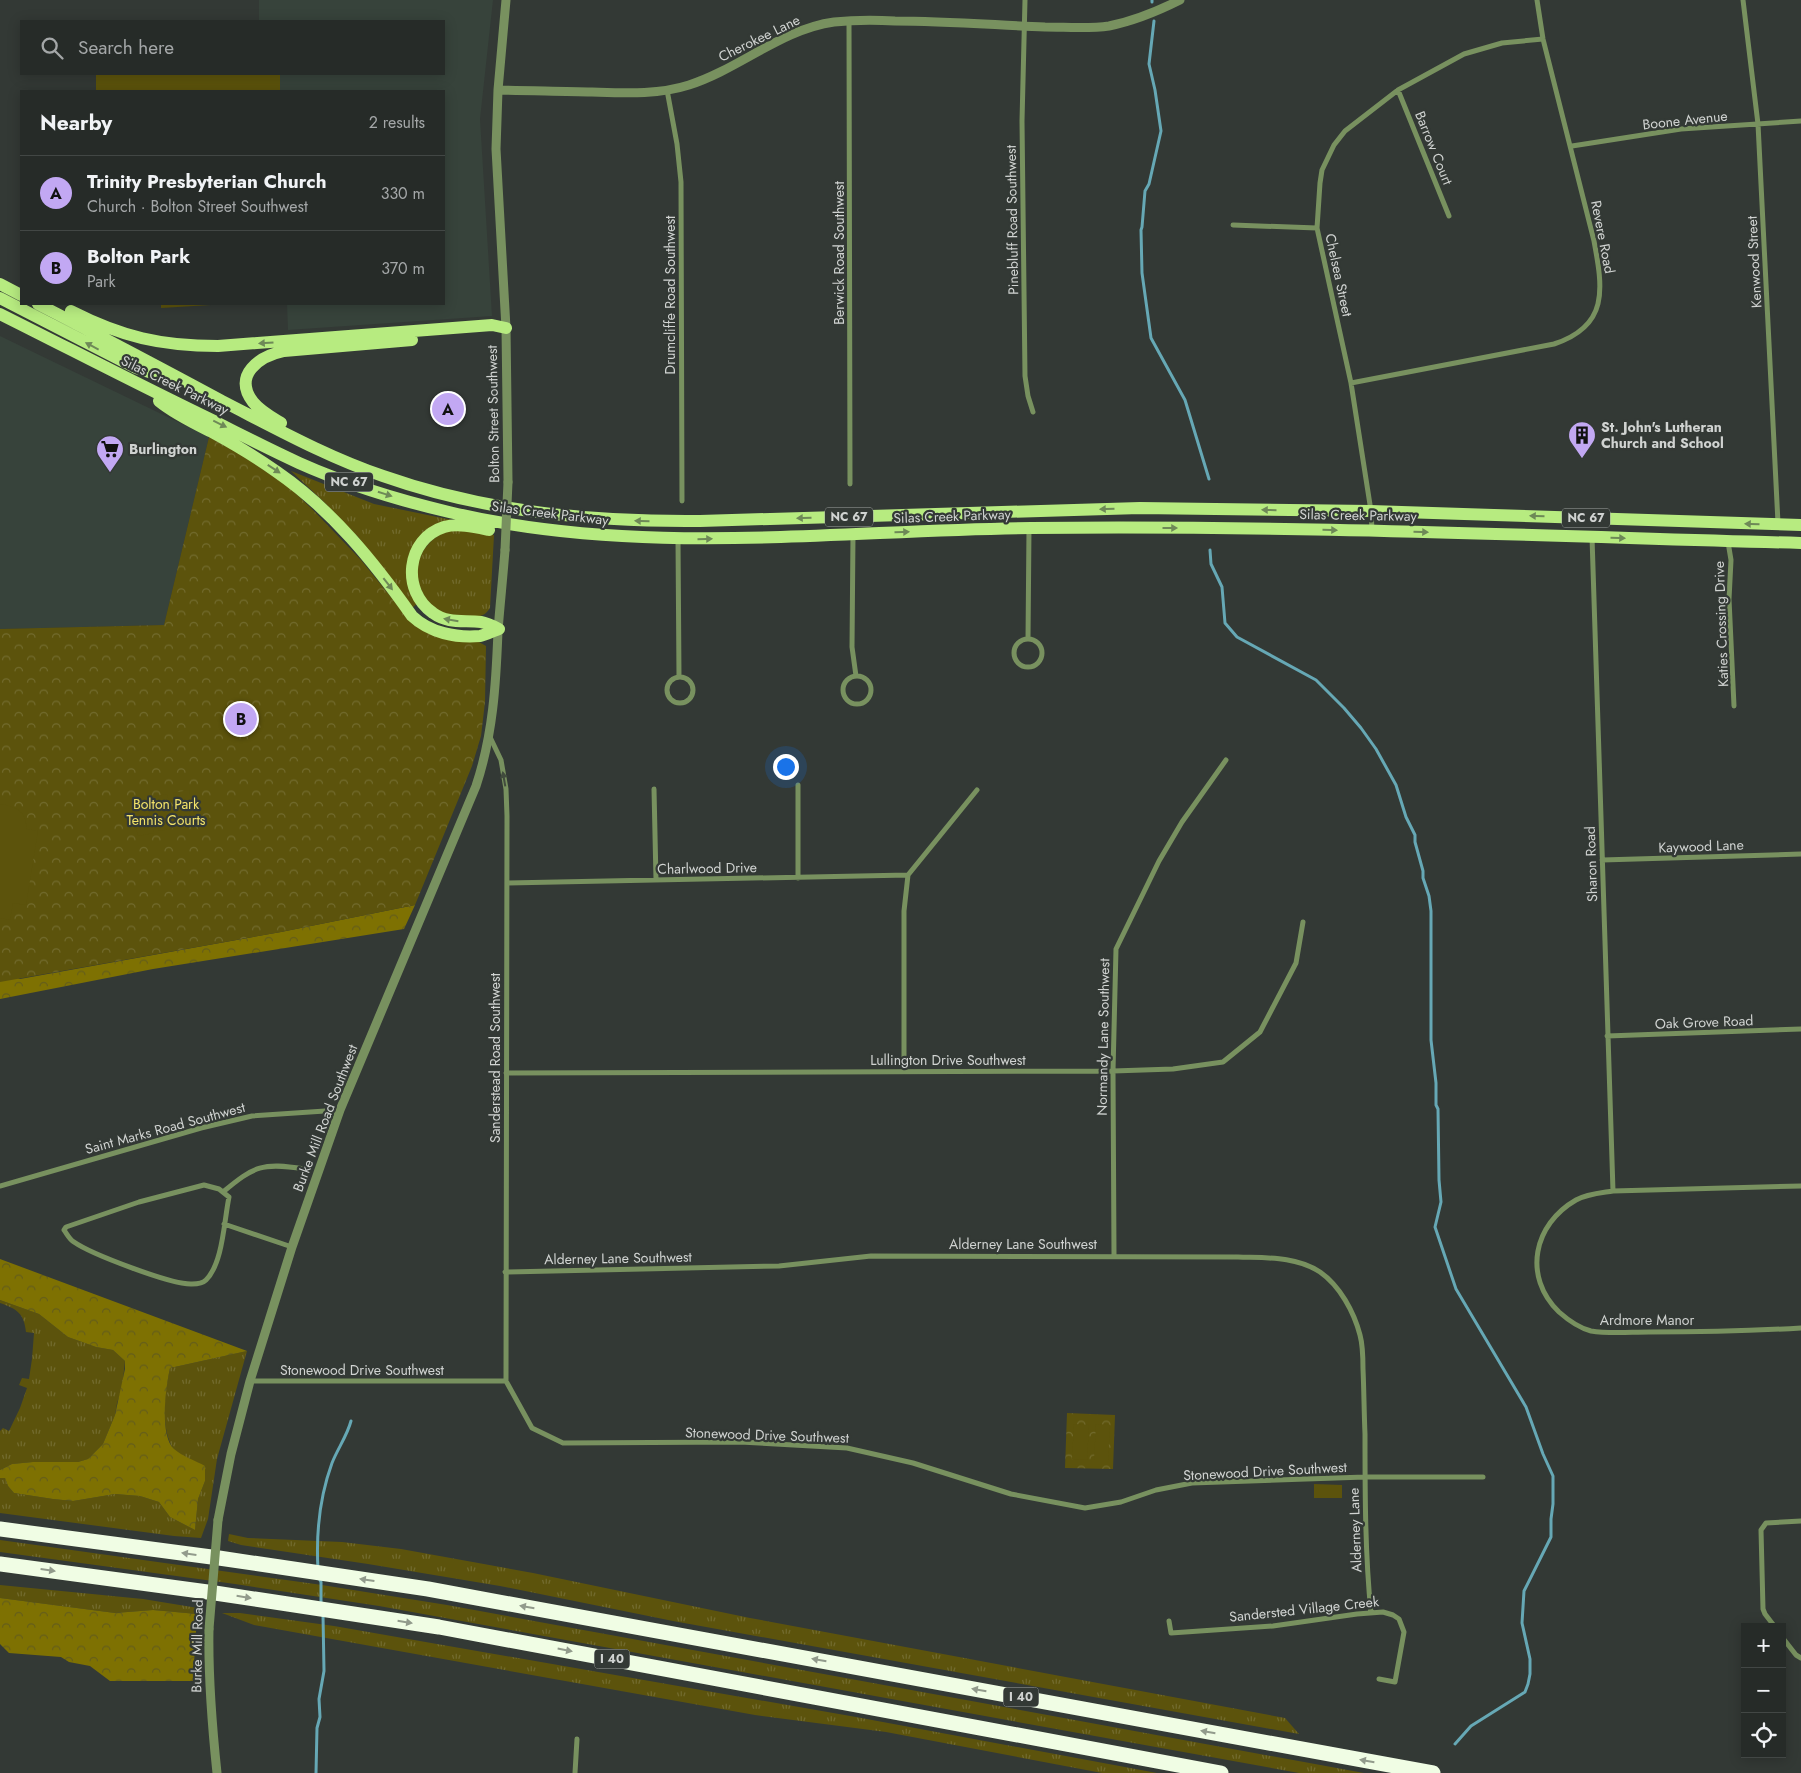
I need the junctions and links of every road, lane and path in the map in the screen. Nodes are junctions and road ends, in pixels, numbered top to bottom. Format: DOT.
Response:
graph roads {
  1 [pos="506,0"];
  2 [pos="1025,0"];
  3 [pos="1180,0"];
  4 [pos="1537,0"];
  5 [pos="1743,0"];
  6 [pos="849,21"];
  7 [pos="1024,26"];
  8 [pos="1543,39"];
  9 [pos="498,90"];
  10 [pos="667,90"];
  11 [pos="1398,90"];
  12 [pos="1801,122"];
  13 [pos="1758,124"];
  14 [pos="1572,146"];
  15 [pos="1449,216"];
  16 [pos="1233,225"];
  17 [pos="1317,228"];
  18 [pos="2,290"];
  19 [pos="20,293"];
  20 [pos="20,300"];
  21 [pos="28,305"];
  22 [pos="40,305"];
  23 [pos="58,305"];
  24 [pos="0,314"];
  25 [pos="506,328"];
  26 [pos="186,382"];
  27 [pos="1351,384"];
  28 [pos="144,388"];
  29 [pos="1033,412"];
  30 [pos="335,458"];
  31 [pos="850,484"];
  32 [pos="682,501"];
  33 [pos="1370,511"];
  34 [pos="1778,524"];
  35 [pos="1801,525"];
  36 [pos="1029,528"];
  37 [pos="1372,530"];
  38 [pos="569,533"];
  39 [pos="853,534"];
  40 [pos="1592,537"];
  41 [pos="678,539"];
  42 [pos="1728,541"];
  43 [pos="1801,543"];
  44 [pos="499,628"];
  45 [pos="1028,639"];
  46 [pos="856,676"];
  47 [pos="679,677"];
  48 [pos="1734,706"];
  49 [pos="490,738"];
  50 [pos="1226,760"];
  51 [pos="798,785"];
  52 [pos="654,789"];
  53 [pos="977,790"];
  54 [pos="1801,854"];
  55 [pos="1602,860"];
  56 [pos="908,875"];
  57 [pos="798,878"];
  58 [pos="656,880"];
  59 [pos="507,883"];
  60 [pos="1303,922"];
  61 [pos="1801,1029"];
  62 [pos="1607,1036"];
  63 [pos="904,1071"];
  64 [pos="1113,1071"];
  65 [pos="506,1073"];
  66 [pos="340,1110"];
  67 [pos="304,1169"];
  68 [pos="0,1186"];
  69 [pos="1801,1186"];
  70 [pos="1613,1191"];
  71 [pos="223,1192"];
  72 [pos="224,1224"];
  73 [pos="292,1247"];
  74 [pos="1114,1255"];
  75 [pos="505,1272"];
  76 [pos="1801,1328"];
  77 [pos="506,1381"];
  78 [pos="250,1382"];
  79 [pos="1365,1477"];
  80 [pos="1483,1477"];
  81 [pos="218,1520"];
  82 [pos="1801,1521"];
  83 [pos="0,1529"];
  84 [pos="0,1564"];
  85 [pos="1371,1613"];
  86 [pos="1169,1621"];
  87 [pos="1771,1623"];
  88 [pos="1786,1642"];
  89 [pos="1801,1658"];
  90 [pos="1379,1679"];
  91 [pos="577,1739"];
  92 [pos="217,1773"];
  93 [pos="575,1773"];
  94 [pos="1221,1773"];
  95 [pos="1432,1773"];
  1 -- 9 [label="street, Bolton Street Southwest"];
  2 -- 7 [label="street, Pinebluff Road Southwest"];
  3 -- 7 [label="street, Cherokee Lane"];
  4 -- 8 [label="street, Revere Road"];
  5 -- 13 [label="street, Kenwood Street"];
  6 -- 7 [label="street, Cherokee Lane"];
  6 -- 10 [label="street, Cherokee Lane"];
  6 -- 31 [label="street, Berwick Road Southwest"];
  7 -- 29 [label="street, Pinebluff Road Southwest"];
  8 -- 11 [label="street, Chelsea Street"];
  8 -- 14 [label="street, Revere Road"];
  9 -- 10 [label="street, Cherokee Lane"];
  9 -- 25 [label="street, Bolton Street Southwest"];
  10 -- 32 [label="street, Drumcliffe Road Southwest"];
  11 -- 15 [label="street, Barrow Court"];
  11 -- 17 [label="street, Chelsea Street"];
  12 -- 13 [label="street, Boone Avenue"];
  13 -- 14 [label="street, Boone Avenue"];
  13 -- 34 [label="street, Kenwood Street"];
  14 -- 27 [label="street, Revere Road"];
  16 -- 17 [label="street"];
  17 -- 27 [label="street, Chelsea Street"];
  18 -- 19 [label="main road"];
  20 -- 18 [label="main road, one-way"];
  26 -- 21 [label="main road, one-way"];
  22 -- 26 [label="main road, Silas Creek Parkway / NC 67"];
  25 -- 23 [label="main road, one-way"];
  24 -- 28 [label="main road, Silas Creek Parkway / NC 67"];
  25 -- 30 [label="main road"];
  25 -- 44 [label="street, Bolton Street Southwest, bridge"];
  26 -- 30 [label="main road, Silas Creek Parkway / NC 67"];
  27 -- 33 [label="street, Chelsea Street"];
  28 -- 38 [label="main road, Silas Creek Parkway / NC 67, one-way"];
  28 -- 44 [label="main road, one-way"];
  33 -- 30 [label="main road, Silas Creek Parkway / NC 67, one-way"];
  34 -- 33 [label="main road, Silas Creek Parkway / NC 67, one-way"];
  33 -- 37 [label="street, Chelsea Street"];
  34 -- 35 [label="main road, Silas Creek Parkway / NC 67"];
  36 -- 37 [label="main road, Silas Creek Parkway / NC 67, one-way"];
  39 -- 36 [label="main road, Silas Creek Parkway / NC 67, one-way"];
  36 -- 45 [label="street"];
  37 -- 40 [label="main road, Silas Creek Parkway / NC 67, one-way"];
  38 -- 41 [label="main road, Silas Creek Parkway / NC 67"];
  44 -- 38 [label="main road, one-way"];
  41 -- 39 [label="main road, Silas Creek Parkway / NC 67, one-way"];
  39 -- 46 [label="street"];
  40 -- 42 [label="main road, Silas Creek Parkway / NC 67, one-way"];
  40 -- 55 [label="street, Sharon Road"];
  41 -- 47 [label="street"];
  42 -- 43 [label="main road, Silas Creek Parkway / NC 67"];
  42 -- 48 [label="street, Katies Crossing Drive"];
  44 -- 49 [label="street, Bolton Street Southwest"];
  45 -- 45 [label="street"];
  46 -- 46 [label="street"];
  47 -- 47 [label="street"];
  59 -- 49 [label="street, Sanderstead Road Southwest, one-way"];
  49 -- 66 [label="street, Burke Mill Road Southwest"];
  50 -- 64 [label="street, Normandy Lane Southwest"];
  51 -- 57 [label="street"];
  52 -- 58 [label="street"];
  53 -- 56 [label="street"];
  54 -- 55 [label="street, Kaywood Lane"];
  55 -- 62 [label="street, Sharon Road"];
  56 -- 57 [label="street, Charlwood Drive"];
  56 -- 63 [label="street"];
  57 -- 58 [label="street, Charlwood Drive"];
  58 -- 59 [label="street, Charlwood Drive"];
  59 -- 65 [label="street, Sanderstead Road Southwest"];
  60 -- 64 [label="street, Lullington Drive Southwest"];
  61 -- 62 [label="street, Oak Grove Road"];
  62 -- 70 [label="street, Sharon Road"];
  63 -- 64 [label="street, Lullington Drive Southwest"];
  63 -- 65 [label="street, Lullington Drive Southwest"];
  64 -- 74 [label="street, Normandy Lane Southwest"];
  65 -- 75 [label="street, Sanderstead Road Southwest"];
  66 -- 68 [label="street, Saint Marks Road Southwest"];
  66 -- 73 [label="street, Burke Mill Road Southwest"];
  67 -- 71 [label="street"];
  69 -- 70 [label="street, Ardmore Manor"];
  70 -- 76 [label="street, Ardmore Manor"];
  71 -- 72 [label="street"];
  71 -- 72 [label="street"];
  72 -- 73 [label="street"];
  73 -- 78 [label="street, Burke Mill Road Southwest"];
  74 -- 75 [label="street, Alderney Lane Southwest"];
  74 -- 79 [label="street, Alderney Lane Southwest"];
  75 -- 77 [label="street, Sanderstead Road Southwest"];
  77 -- 78 [label="street, Stonewood Drive Southwest"];
  77 -- 79 [label="street, Stonewood Drive Southwest"];
  78 -- 81 [label="street, Burke Mill Road Southwest"];
  79 -- 80 [label="street, Stonewood Drive Southwest"];
  79 -- 85 [label="street, Alderney Lane"];
  81 -- 92 [label="street, Burke Mill Road, bridge"];
  82 -- 87 [label="street"];
  95 -- 83 [label="highway, I 40, one-way"];
  84 -- 94 [label="highway, I 40, one-way"];
  85 -- 86 [label="street, Sandersted Village Creek"];
  85 -- 90 [label="street, Sandersted Village Creek"];
  88 -- 89 [label="street"];
  91 -- 93 [label="street"];
}
